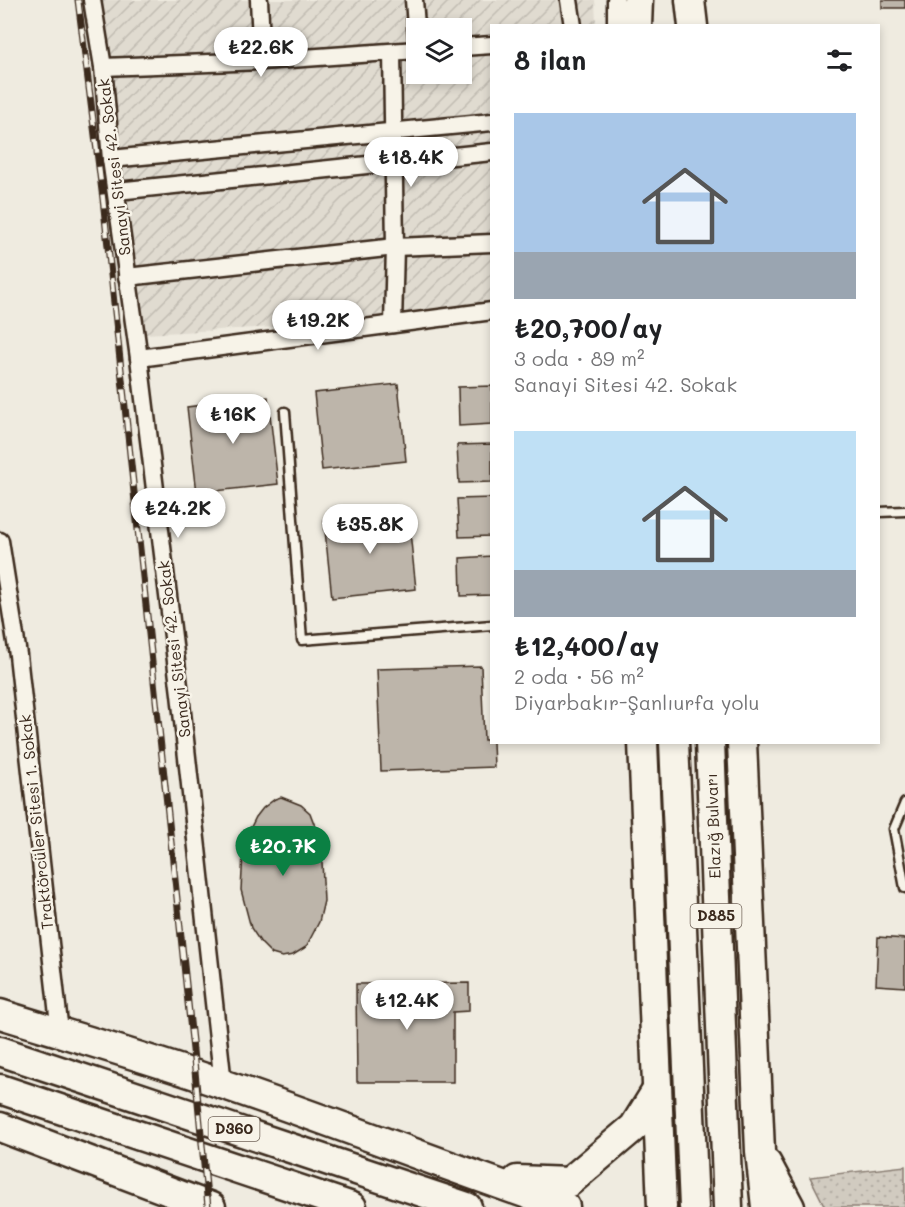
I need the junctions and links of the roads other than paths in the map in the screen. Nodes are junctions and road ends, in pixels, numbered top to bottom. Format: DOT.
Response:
graph roads {
  1 [pos="92,0"];
  2 [pos="259,0"];
  3 [pos="414,0"];
  4 [pos="569,0"];
  5 [pos="615,0"];
  6 [pos="640,0"];
  7 [pos="688,0"];
  8 [pos="415,18"];
  9 [pos="573,24"];
  10 [pos="616,24"];
  11 [pos="636,24"];
  12 [pos="643,24"];
  13 [pos="687,24"];
  14 [pos="693,24"];
  15 [pos="490,45"];
  16 [pos="472,46"];
  17 [pos="406,51"];
  18 [pos="392,52"];
  19 [pos="262,61"];
  20 [pos="103,67"];
  21 [pos="490,122"];
  22 [pos="393,133"];
  23 [pos="490,152"];
  24 [pos="111,159"];
  25 [pos="394,163"];
  26 [pos="117,191"];
  27 [pos="490,243"];
  28 [pos="395,247"];
  29 [pos="127,277"];
  30 [pos="490,310"];
  31 [pos="393,324"];
  32 [pos="138,358"];
  33 [pos="285,412"];
  34 [pos="905,511"];
  35 [pos="880,512"];
  36 [pos="0,541"];
  37 [pos="490,626"];
  38 [pos="643,744"];
  39 [pos="675,744"];
  40 [pos="710,744"];
  41 [pos="742,744"];
  42 [pos="905,803"];
  43 [pos="905,888"];
  44 [pos="0,1014"];
  45 [pos="60,1032"];
  46 [pos="0,1051"];
  47 [pos="223,1084"];
  48 [pos="0,1089"];
  49 [pos="657,1090"];
  50 [pos="0,1127"];
  51 [pos="760,1152"];
  52 [pos="473,1176"];
  53 [pos="211,1207"];
  54 [pos="352,1207"];
  55 [pos="467,1207"];
  56 [pos="565,1207"];
  57 [pos="662,1207"];
  58 [pos="694,1207"];
  59 [pos="728,1207"];
  60 [pos="766,1207"];
  61 [pos="790,1207"];
  1 -- 20 [label="street, Sanayi Sitesi 42. Sokak"];
  2 -- 19 [label="street"];
  3 -- 8 [label="street"];
  4 -- 9 [label="street"];
  5 -- 10 [label="street"];
  6 -- 11 [label="highway"];
  6 -- 12 [label="highway"];
  7 -- 13 [label="highway"];
  7 -- 14 [label="highway"];
  15 -- 16 [label="street"];
  17 -- 18 [label="street"];
  18 -- 19 [label="street"];
  18 -- 22 [label="street"];
  19 -- 20 [label="street"];
  20 -- 24 [label="street, Sanayi Sitesi 42. Sokak"];
  21 -- 22 [label="street"];
  22 -- 24 [label="street"];
  22 -- 25 [label="street"];
  23 -- 25 [label="street"];
  24 -- 26 [label="street, Sanayi Sitesi 42. Sokak"];
  25 -- 26 [label="street"];
  25 -- 28 [label="street"];
  26 -- 29 [label="street, Sanayi Sitesi 42. Sokak"];
  27 -- 28 [label="street"];
  28 -- 29 [label="street"];
  28 -- 31 [label="street"];
  29 -- 32 [label="street, Sanayi Sitesi 42. Sokak"];
  30 -- 31 [label="street"];
  31 -- 32 [label="street"];
  32 -- 47 [label="street, Sanayi Sitesi 42. Sokak"];
  33 -- 37 [label="lane"];
  34 -- 35 [label="lane"];
  36 -- 45 [label="street, Traktörcüler Sitesi 1. Sokak"];
  38 -- 49 [label="highway"];
  39 -- 58 [label="highway, Elazığ Bulvarı / D885"];
  40 -- 59 [label="highway, Elazığ Bulvarı / D885"];
  41 -- 51 [label="highway"];
  42 -- 43 [label="lane"];
  44 -- 45 [label="highway"];
  45 -- 47 [label="highway"];
  46 -- 55 [label="highway, D360"];
  47 -- 52 [label="highway"];
  48 -- 54 [label="highway, D360"];
  49 -- 52 [label="highway"];
  49 -- 57 [label="highway"];
  50 -- 53 [label="highway"];
  51 -- 60 [label="highway"];
  51 -- 61 [label="highway"];
  52 -- 56 [label="highway"];
}
